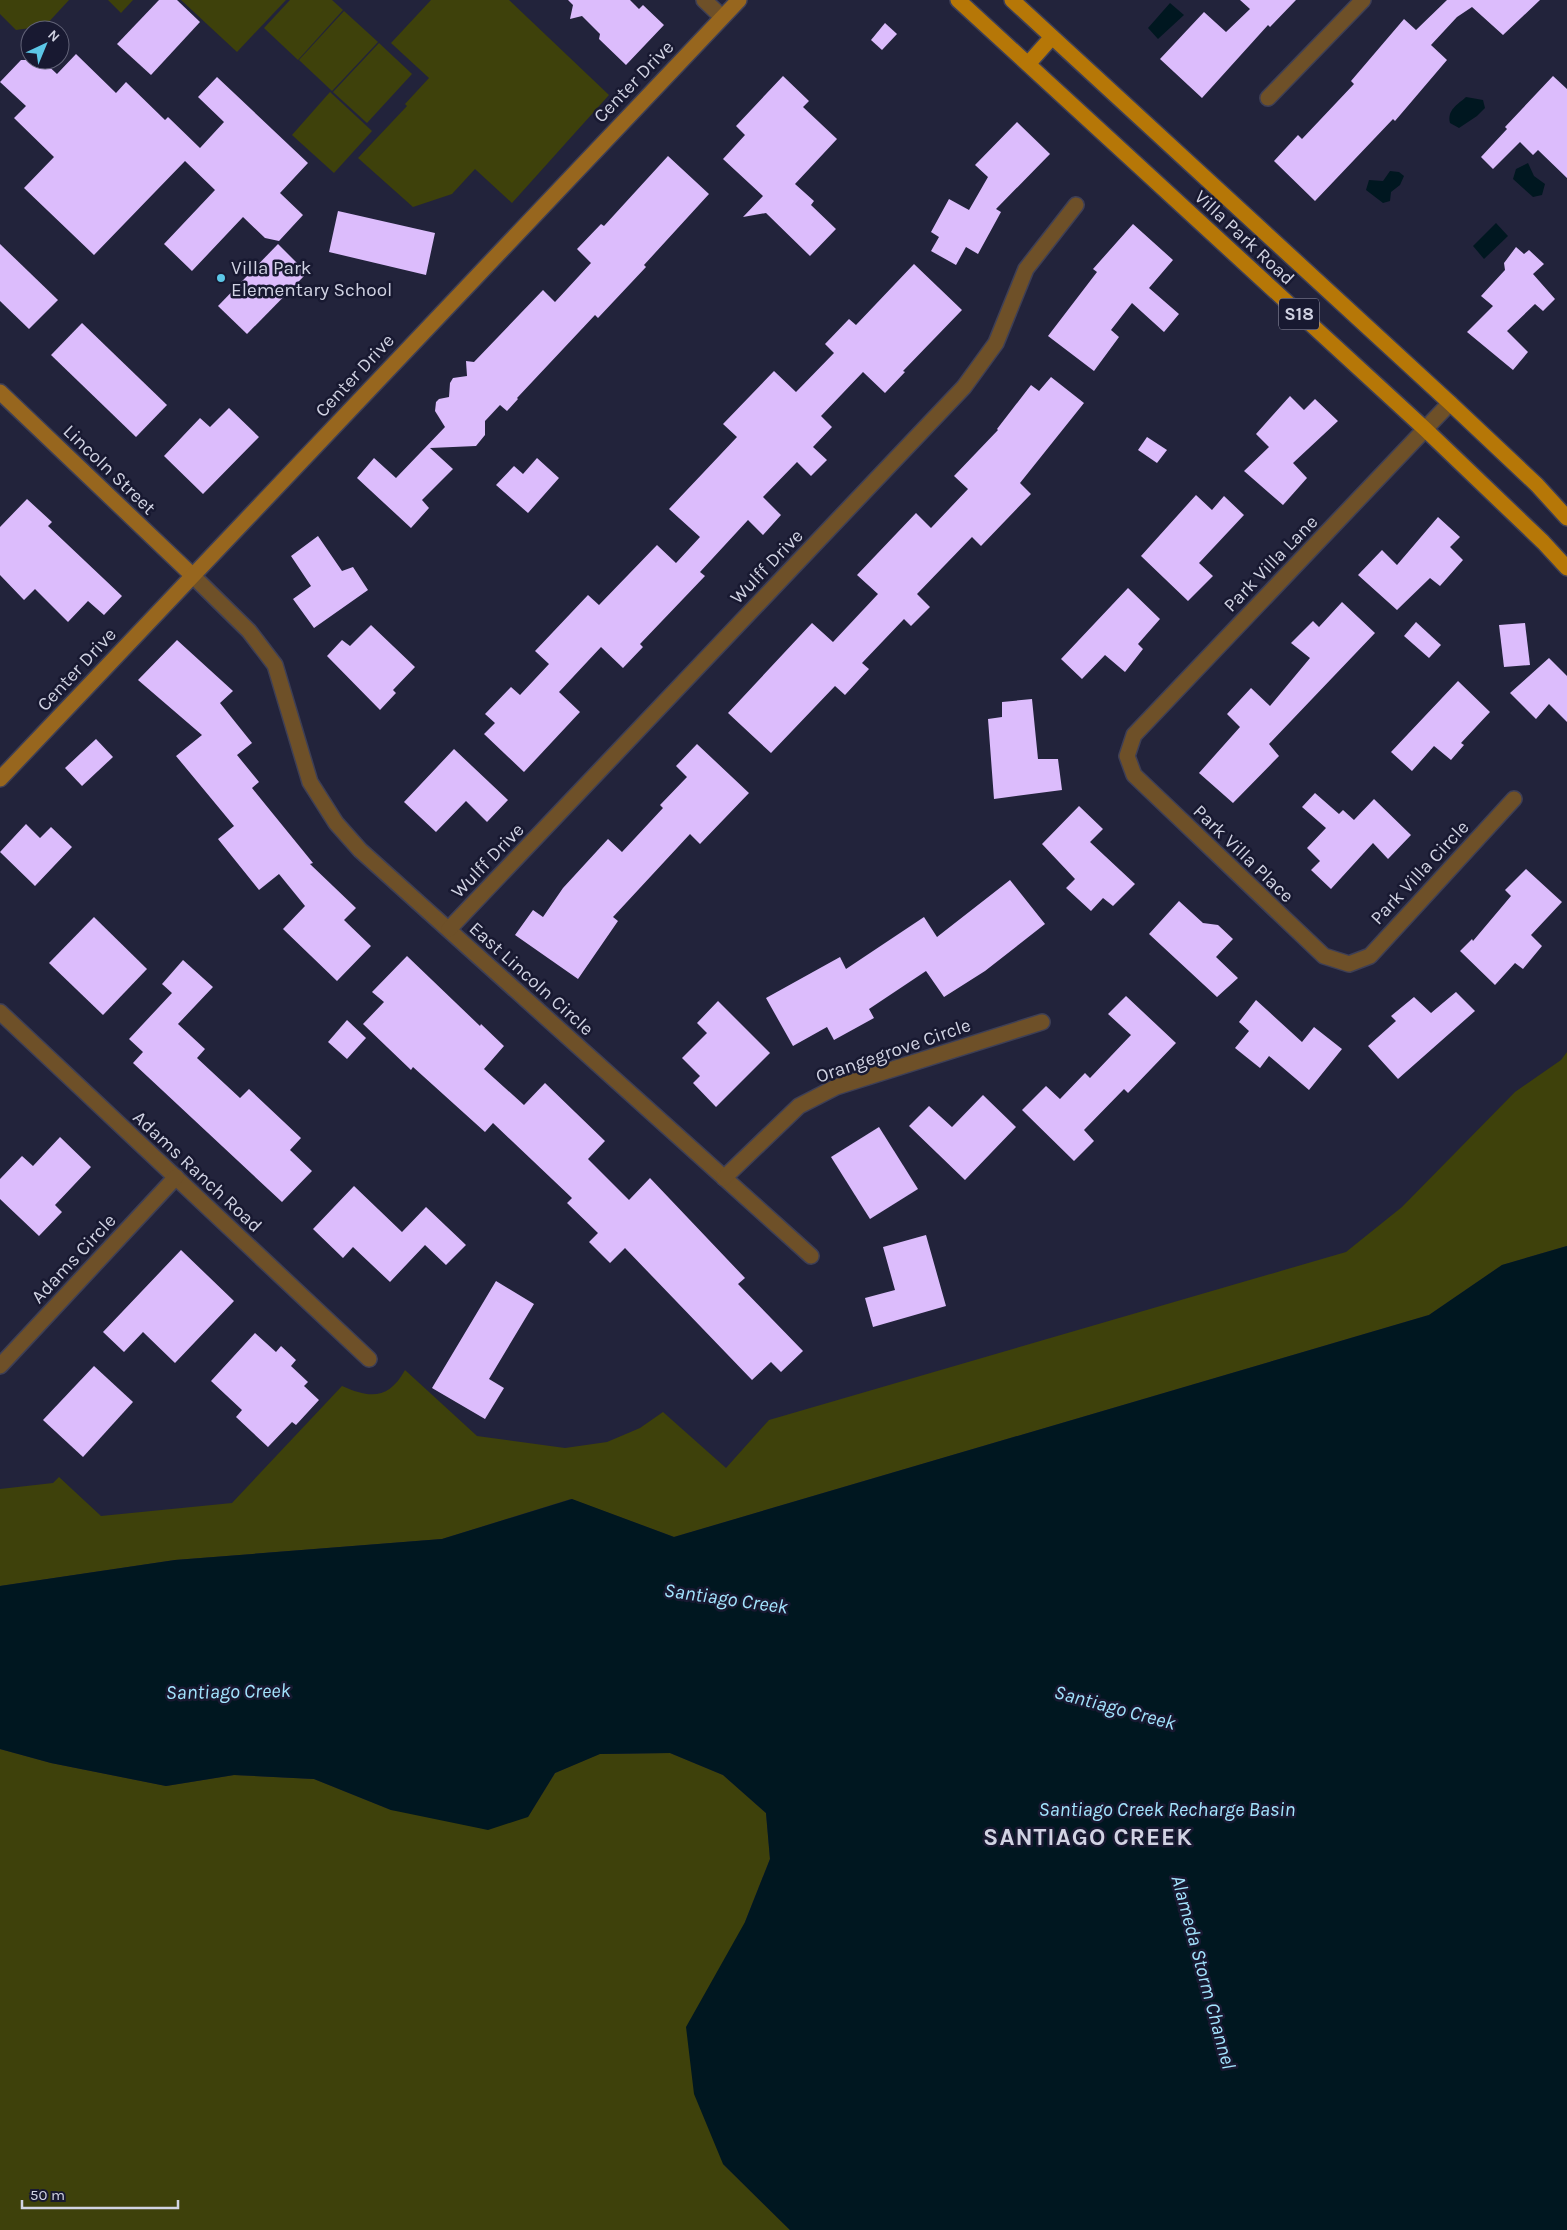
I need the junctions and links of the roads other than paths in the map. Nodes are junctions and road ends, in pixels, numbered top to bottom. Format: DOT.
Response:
graph roads {
  1 [pos="704,0"];
  2 [pos="739,0"];
  3 [pos="958,0"];
  4 [pos="1012,0"];
  5 [pos="1363,0"];
  6 [pos="722,18"];
  7 [pos="1052,37"];
  8 [pos="1028,64"];
  9 [pos="1268,98"];
  10 [pos="1076,205"];
  11 [pos="0,392"];
  12 [pos="1450,403"];
  13 [pos="1425,429"];
  14 [pos="1567,518"];
  15 [pos="1567,568"];
  16 [pos="192,575"];
  17 [pos="1127,756"];
  18 [pos="0,778"];
  19 [pos="1514,799"];
  20 [pos="449,929"];
  21 [pos="1349,964"];
  22 [pos="0,1012"];
  23 [pos="1042,1022"];
  24 [pos="176,1177"];
  25 [pos="724,1178"];
  26 [pos="811,1256"];
  27 [pos="369,1359"];
  28 [pos="0,1366"];
  1 -- 6 [label="street"];
  2 -- 6 [label="street, Center Drive"];
  3 -- 8 [label="main road, Villa Park Road / S18"];
  4 -- 7 [label="main road, Villa Park Road / S18"];
  5 -- 9 [label="street"];
  6 -- 16 [label="street, Center Drive"];
  7 -- 8 [label="main road"];
  7 -- 12 [label="main road, Villa Park Road / S18"];
  8 -- 13 [label="main road, Villa Park Road / S18"];
  10 -- 20 [label="street, Wulff Drive"];
  11 -- 16 [label="street, Lincoln Street"];
  12 -- 13 [label="street, Park Villa Lane"];
  12 -- 14 [label="main road, Villa Park Road / S18"];
  13 -- 15 [label="main road, Villa Park Road / S18"];
  13 -- 17 [label="street, Park Villa Lane"];
  16 -- 18 [label="street, Center Drive"];
  16 -- 20 [label="street, East Lincoln Circle"];
  17 -- 21 [label="street, Park Villa Place"];
  19 -- 21 [label="street, Park Villa Circle"];
  20 -- 25 [label="street, East Lincoln Circle"];
  22 -- 24 [label="street, Adams Ranch Road"];
  23 -- 25 [label="street, Orangegrove Circle"];
  24 -- 27 [label="street, Adams Ranch Road"];
  24 -- 28 [label="street, Adams Circle"];
  25 -- 26 [label="street, East Lincoln Circle"];
}
